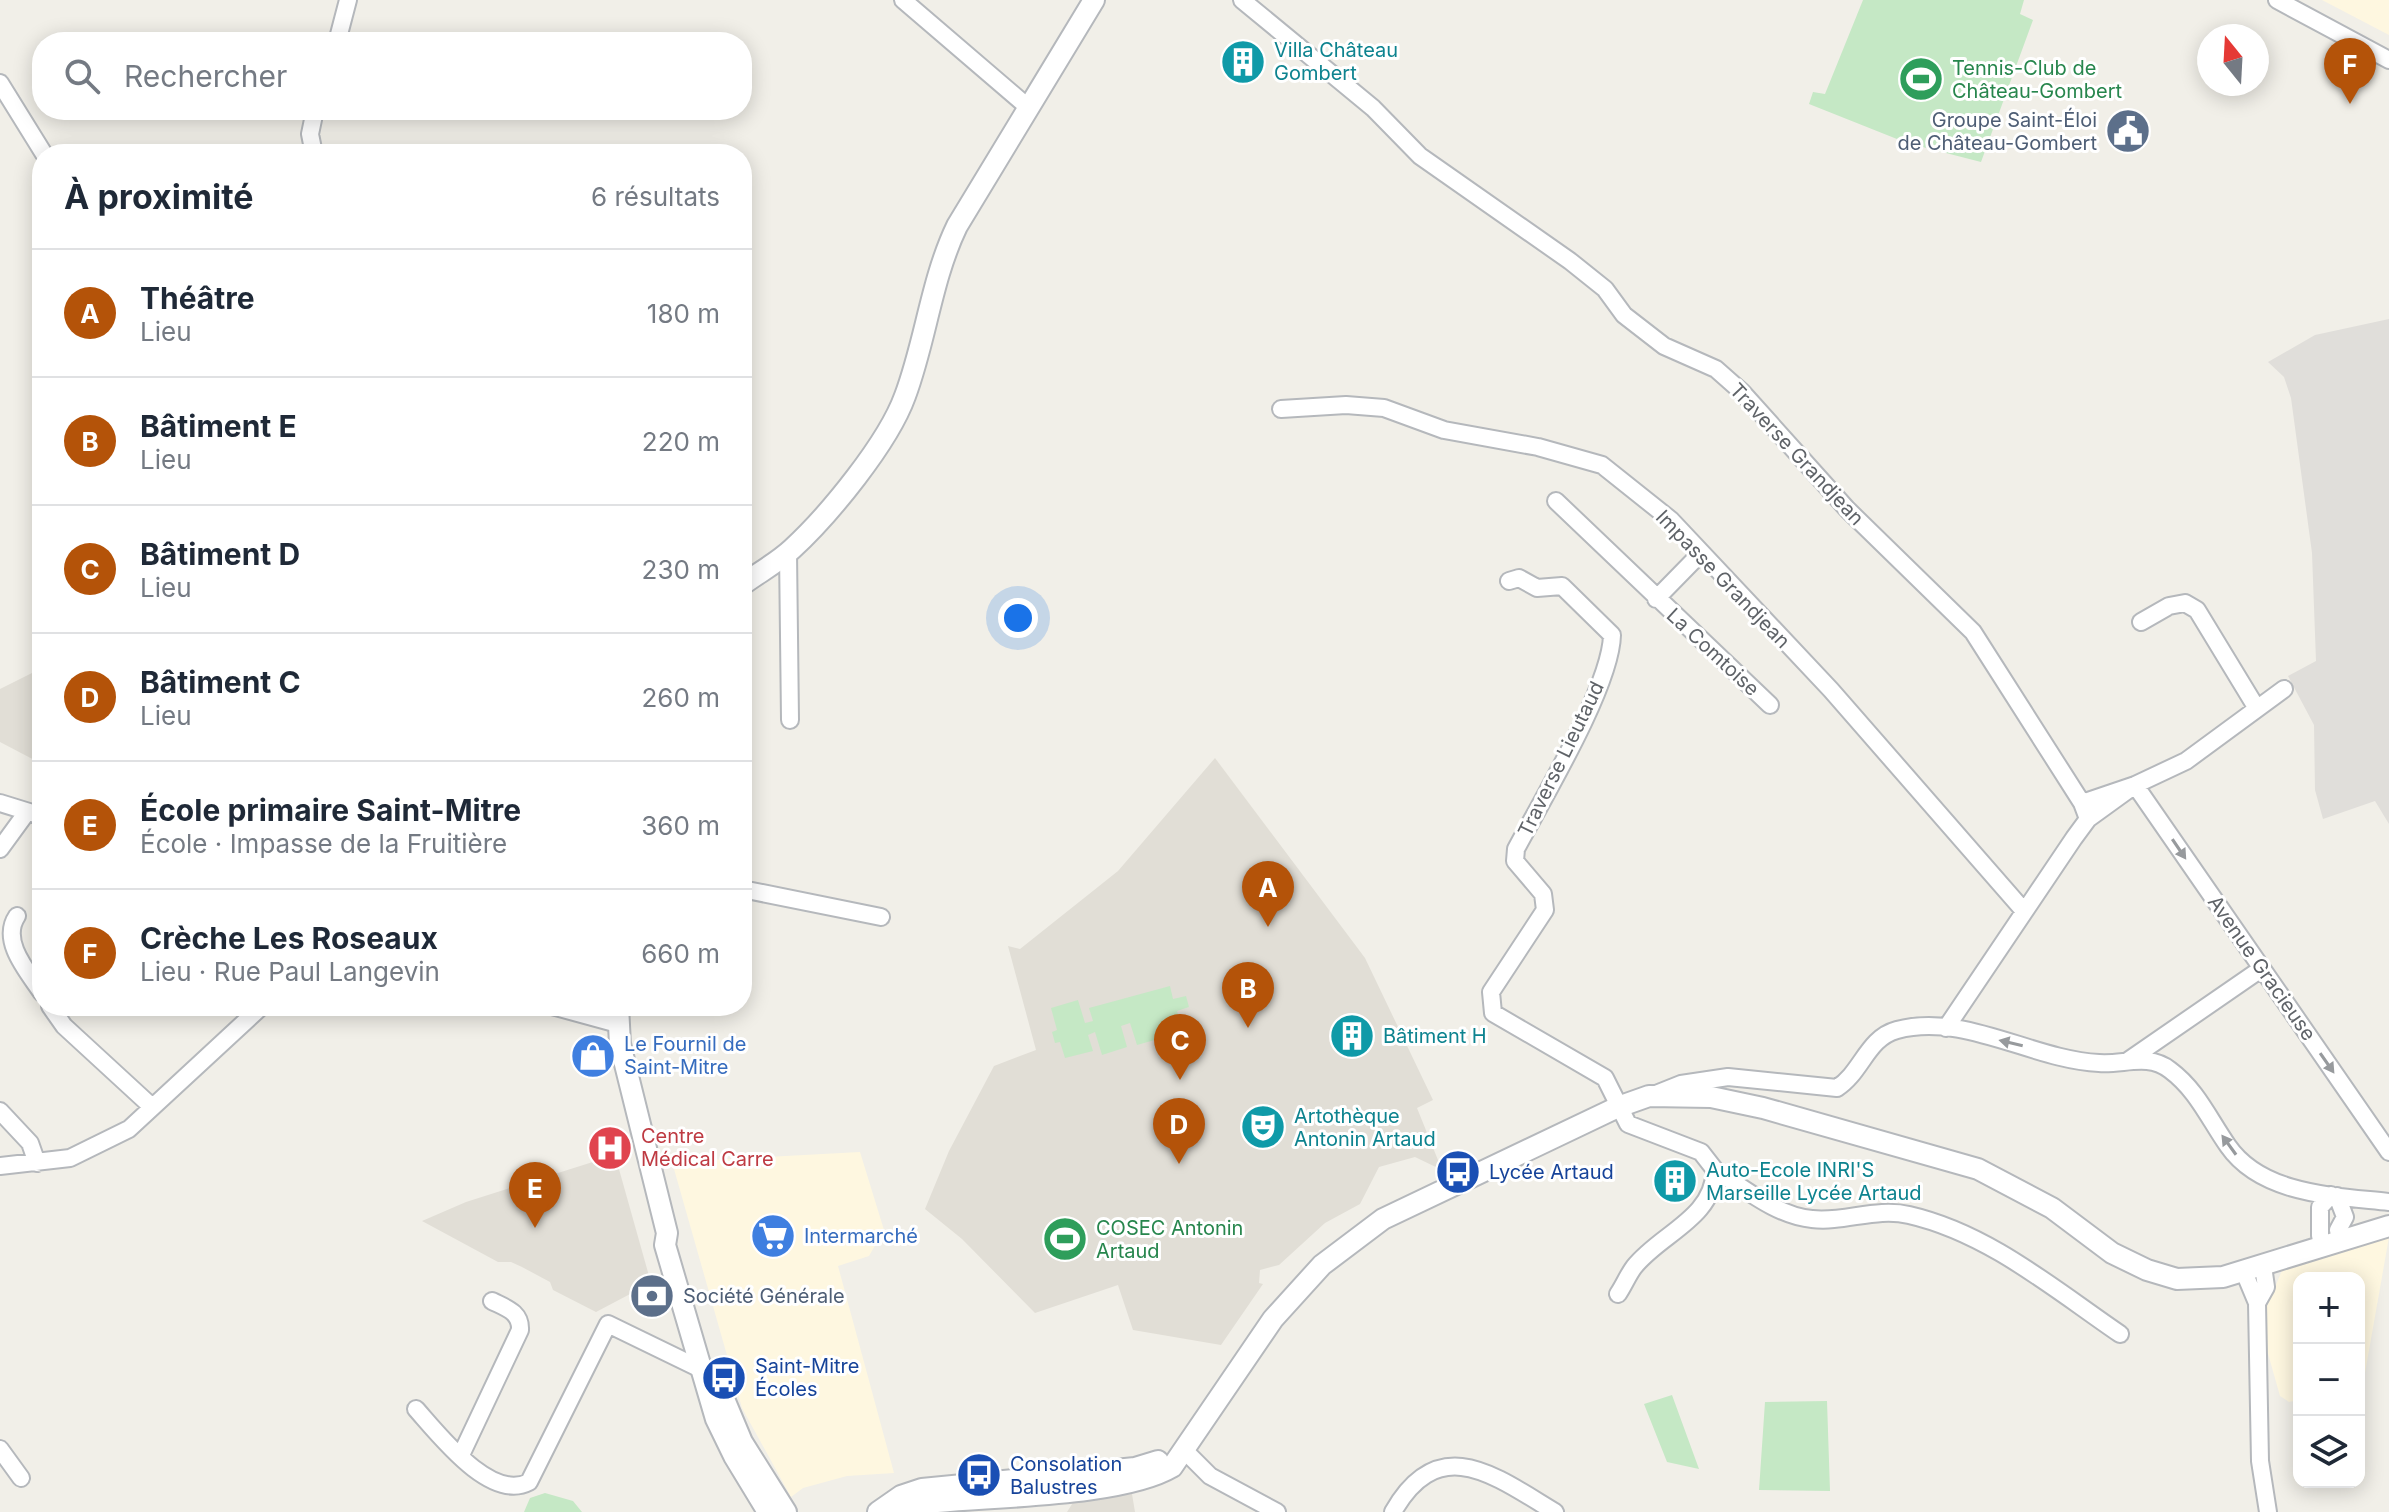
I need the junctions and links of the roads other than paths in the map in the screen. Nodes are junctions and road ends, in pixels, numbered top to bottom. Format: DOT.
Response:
graph roads {
  1 [pos="348,0"];
  2 [pos="903,0"];
  3 [pos="1094,0"];
  4 [pos="1242,0"];
  5 [pos="2278,0"];
  6 [pos="340,32"];
  7 [pos="2389,60"];
  8 [pos="0,83"];
  9 [pos="1029,108"];
  10 [pos="313,120"];
  11 [pos="38,144"];
  12 [pos="312,144"];
  13 [pos="1281,409"];
  14 [pos="1556,501"];
  15 [pos="788,552"];
  16 [pos="1700,554"];
  17 [pos="752,578"];
  18 [pos="1509,581"];
  19 [pos="1656,599"];
  20 [pos="2141,622"];
  21 [pos="2284,689"];
  22 [pos="1770,705"];
  23 [pos="2256,707"];
  24 [pos="790,720"];
  25 [pos="2135,785"];
  26 [pos="0,803"];
  27 [pos="2082,803"];
  28 [pos="32,813"];
  29 [pos="32,816"];
  30 [pos="2088,819"];
  31 [pos="0,849"];
  32 [pos="752,891"];
  33 [pos="2024,911"];
  34 [pos="17,916"];
  35 [pos="881,917"];
  36 [pos="2261,969"];
  37 [pos="32,977"];
  38 [pos="57,1016"];
  39 [pos="251,1016"];
  40 [pos="618,1016"];
  41 [pos="1946,1028"];
  42 [pos="2129,1060"];
  43 [pos="1649,1096"];
  44 [pos="151,1106"];
  45 [pos="1618,1107"];
  46 [pos="0,1111"];
  47 [pos="2389,1152"];
  48 [pos="37,1163"];
  49 [pos="0,1166"];
  50 [pos="1715,1170"];
  51 [pos="2292,1185"];
  52 [pos="2334,1195"];
  53 [pos="2389,1202"];
  54 [pos="2389,1218"];
  55 [pos="2389,1226"];
  56 [pos="2327,1228"];
  57 [pos="2254,1269"];
  58 [pos="2177,1279"];
  59 [pos="1618,1294"];
  60 [pos="492,1301"];
  61 [pos="2120,1334"];
  62 [pos="709,1374"];
  63 [pos="416,1409"];
  64 [pos="0,1449"];
  65 [pos="1183,1449"];
  66 [pos="461,1455"];
  67 [pos="21,1478"];
  68 [pos="889,1510"];
  69 [pos="768,1512"];
  70 [pos="786,1512"];
  71 [pos="1277,1512"];
  72 [pos="1393,1512"];
  73 [pos="1555,1512"];
  74 [pos="2268,1512"];
  1 -- 6 [label="street"];
  2 -- 9 [label="street"];
  3 -- 9 [label="street"];
  4 -- 27 [label="street, Traverse Grandjean"];
  5 -- 7 [label="street"];
  8 -- 11 [label="street"];
  9 -- 15 [label="street"];
  10 -- 12 [label="street"];
  13 -- 16 [label="street, Impasse Grandjean"];
  14 -- 19 [label="street, La Comtoise"];
  15 -- 17 [label="street"];
  15 -- 24 [label="street"];
  16 -- 19 [label="street, La Comtoise"];
  16 -- 33 [label="street, Impasse Grandjean"];
  18 -- 45 [label="street, Traverse Lieutaud"];
  19 -- 22 [label="street, La Comtoise"];
  20 -- 23 [label="street"];
  21 -- 23 [label="street"];
  23 -- 25 [label="street"];
  25 -- 27 [label="street"];
  25 -- 30 [label="street"];
  25 -- 36 [label="street, Avenue Gracieuse, one-way"];
  26 -- 28 [label="street"];
  27 -- 30 [label="street, Traverse Grandjean"];
  29 -- 31 [label="street"];
  30 -- 33 [label="street"];
  32 -- 35 [label="street"];
  33 -- 41 [label="street"];
  34 -- 37 [label="street"];
  36 -- 42 [label="street"];
  36 -- 47 [label="street, Avenue Gracieuse, one-way"];
  38 -- 44 [label="street"];
  39 -- 44 [label="street"];
  40 -- 62 [label="street"];
  42 -- 41 [label="street, one-way"];
  41 -- 43 [label="street"];
  51 -- 42 [label="street, one-way"];
  43 -- 45 [label="street"];
  43 -- 58 [label="street"];
  44 -- 48 [label="street"];
  45 -- 50 [label="street"];
  45 -- 65 [label="street"];
  46 -- 48 [label="street"];
  48 -- 49 [label="street"];
  50 -- 59 [label="street"];
  50 -- 61 [label="street"];
  51 -- 52 [label="street"];
  51 -- 56 [label="street"];
  52 -- 53 [label="street"];
  52 -- 56 [label="street"];
  52 -- 56 [label="street"];
  54 -- 56 [label="street"];
  55 -- 56 [label="street"];
  56 -- 57 [label="street"];
  56 -- 58 [label="street"];
  57 -- 58 [label="street"];
  57 -- 74 [label="street"];
  60 -- 66 [label="street"];
  62 -- 66 [label="street"];
  62 -- 69 [label="street"];
  62 -- 70 [label="street"];
  63 -- 66 [label="street"];
  64 -- 67 [label="street"];
  65 -- 68 [label="street"];
  65 -- 71 [label="street"];
  72 -- 73 [label="street"];
}
